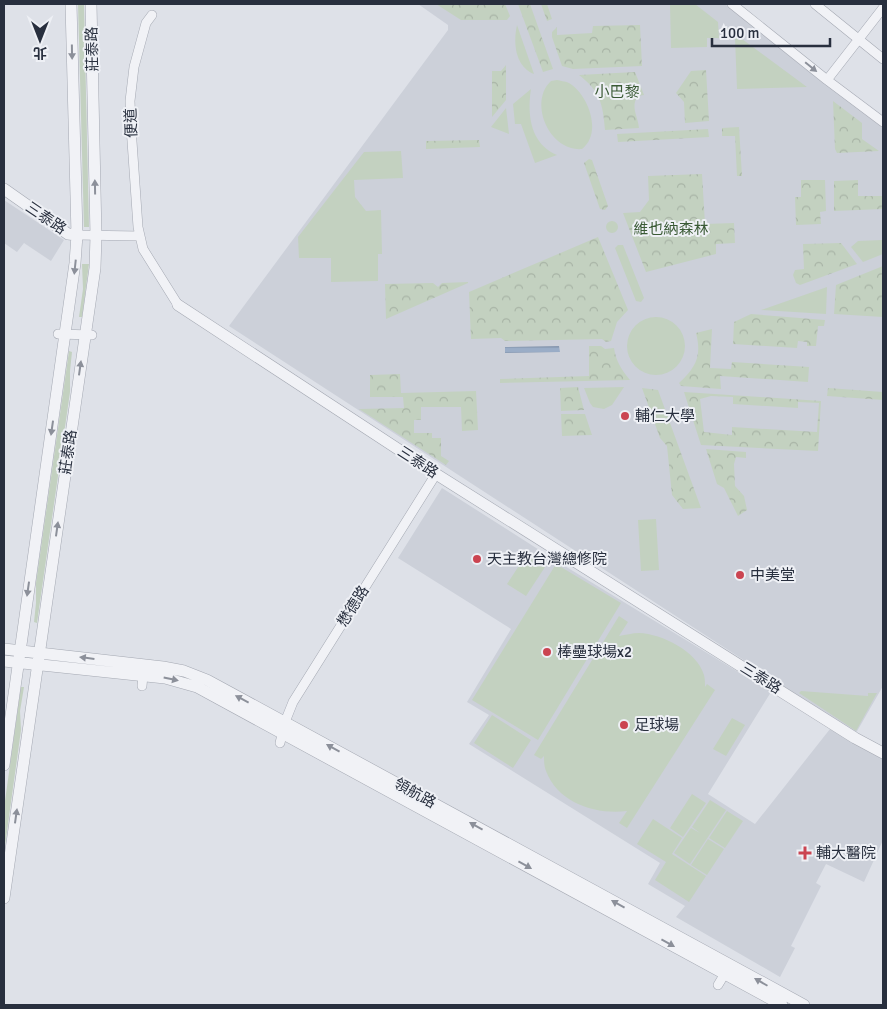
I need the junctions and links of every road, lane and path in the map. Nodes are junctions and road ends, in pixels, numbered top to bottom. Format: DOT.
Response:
graph roads {
  1 [pos="71,4"];
  2 [pos="91,4"];
  3 [pos="732,4"];
  4 [pos="815,4"];
  5 [pos="883,8"];
  6 [pos="152,15"];
  7 [pos="859,39"];
  8 [pos="883,59"];
  9 [pos="827,80"];
  10 [pos="883,122"];
  11 [pos="4,189"];
  12 [pos="77,235"];
  13 [pos="96,236"];
  14 [pos="139,236"];
  15 [pos="178,305"];
  16 [pos="62,334"];
  17 [pos="89,335"];
  18 [pos="436,474"];
  19 [pos="4,649"];
  20 [pos="19,656"];
  21 [pos="38,658"];
  22 [pos="4,661"];
  23 [pos="282,733"];
  24 [pos="883,753"];
  25 [pos="4,765"];
  26 [pos="4,898"];
  27 [pos="727,969"];
  28 [pos="718,985"];
  29 [pos="782,1005"];
  30 [pos="804,1005"];
  1 -- 12 [label="street, 莊泰路, one-way"];
  13 -- 2 [label="street, 莊泰路, one-way"];
  3 -- 9 [label="street, one-way"];
  4 -- 7 [label="street"];
  5 -- 7 [label="street"];
  6 -- 14 [label="street, 便道"];
  7 -- 8 [label="street"];
  7 -- 9 [label="street"];
  9 -- 10 [label="street"];
  11 -- 12 [label="street, 三泰路"];
  12 -- 13 [label="street, 三泰路"];
  12 -- 16 [label="street, 莊泰路, one-way"];
  13 -- 14 [label="street, 三泰路"];
  13 -- 17 [label="street, 莊泰路"];
  14 -- 15 [label="street, 三泰路"];
  15 -- 18 [label="street, 三泰路"];
  16 -- 17 [label="street"];
  16 -- 20 [label="street, 莊泰路, one-way"];
  21 -- 17 [label="street, 莊泰路, one-way"];
  18 -- 23 [label="street, 懋德路"];
  18 -- 24 [label="street, 三泰路"];
  19 -- 20 [label="street, 領航路"];
  20 -- 21 [label="street, 領航路"];
  20 -- 22 [label="street, 領航路"];
  20 -- 25 [label="street, 莊泰路"];
  21 -- 23 [label="street, 領航路, one-way"];
  23 -- 21 [label="street, 領航路, one-way"];
  26 -- 21 [label="street, 莊泰路, one-way"];
  27 -- 23 [label="street, 領航路, one-way"];
  23 -- 27 [label="street, 領航路, one-way"];
  27 -- 28 [label="street"];
  27 -- 29 [label="street, 領航路"];
  30 -- 27 [label="street, 領航路, one-way"];
}
